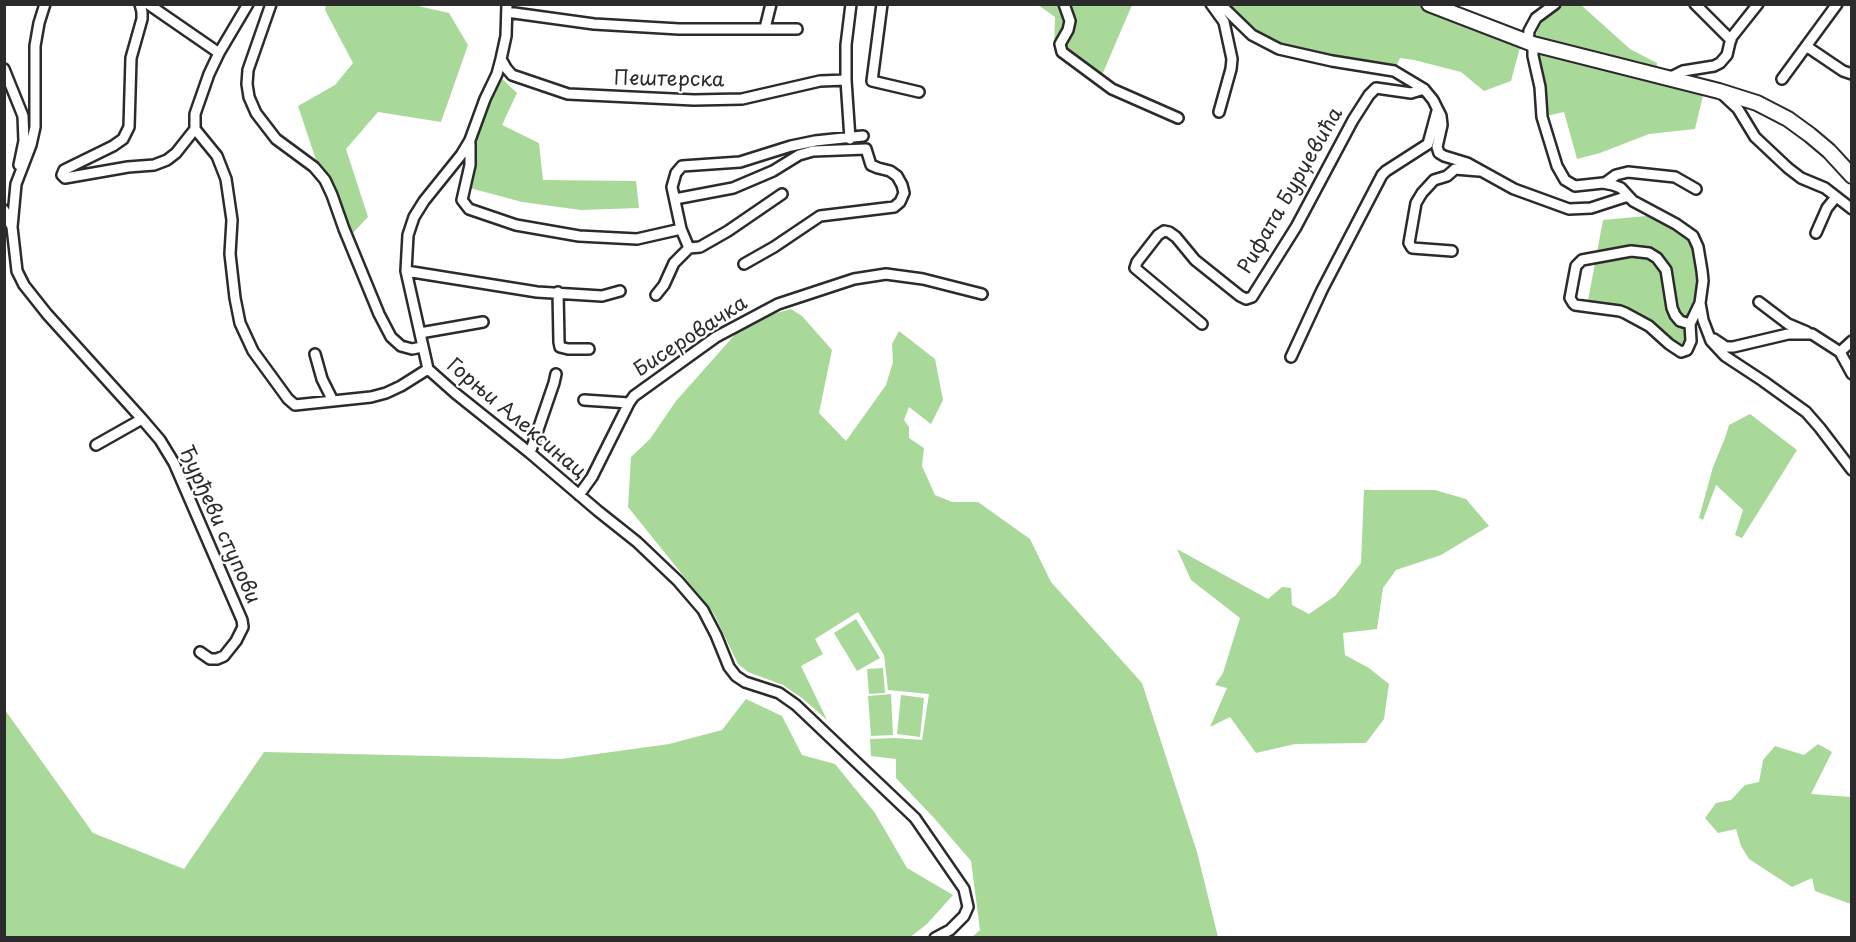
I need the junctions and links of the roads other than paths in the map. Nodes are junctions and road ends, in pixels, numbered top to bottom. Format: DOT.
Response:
graph roads {
  1 [pos="45,4"];
  2 [pos="140,4"];
  3 [pos="148,4"];
  4 [pos="248,4"];
  5 [pos="271,4"];
  6 [pos="771,4"];
  7 [pos="851,4"];
  8 [pos="882,4"];
  9 [pos="1064,4"];
  10 [pos="1211,4"];
  11 [pos="1220,4"];
  12 [pos="1430,4"];
  13 [pos="1555,4"];
  14 [pos="1695,4"];
  15 [pos="1758,4"];
  16 [pos="1837,4"];
  17 [pos="507,8"];
  18 [pos="765,28"];
  19 [pos="797,29"];
  20 [pos="1731,40"];
  21 [pos="1531,43"];
  22 [pos="1806,46"];
  23 [pos="219,53"];
  24 [pos="501,60"];
  25 [pos="4,69"];
  26 [pos="1851,74"];
  27 [pos="1667,79"];
  28 [pos="1782,79"];
  29 [pos="846,80"];
  30 [pos="1424,90"];
  31 [pos="1719,91"];
  32 [pos="919,92"];
  33 [pos="1437,108"];
  34 [pos="1219,112"];
  35 [pos="1178,118"];
  36 [pos="195,129"];
  37 [pos="863,136"];
  38 [pos="850,139"];
  39 [pos="470,140"];
  40 [pos="1482,171"];
  41 [pos="1851,176"];
  42 [pos="1605,183"];
  43 [pos="16,184"];
  44 [pos="1696,189"];
  45 [pos="782,194"];
  46 [pos="1628,196"];
  47 [pos="1836,197"];
  48 [pos="675,199"];
  49 [pos="1851,209"];
  50 [pos="4,210"];
  51 [pos="12,227"];
  52 [pos="681,229"];
  53 [pos="1816,233"];
  54 [pos="4,238"];
  55 [pos="689,248"];
  56 [pos="1452,251"];
  57 [pos="744,264"];
  58 [pos="406,271"];
  59 [pos="620,291"];
  60 [pos="558,292"];
  61 [pos="982,294"];
  62 [pos="656,295"];
  63 [pos="1759,302"];
  64 [pos="1700,303"];
  65 [pos="483,322"];
  66 [pos="1202,324"];
  67 [pos="1690,324"];
  68 [pos="1707,330"];
  69 [pos="420,333"];
  70 [pos="1812,334"];
  71 [pos="1851,341"];
  72 [pos="422,347"];
  73 [pos="589,349"];
  74 [pos="1840,352"];
  75 [pos="315,354"];
  76 [pos="1291,357"];
  77 [pos="428,369"];
  78 [pos="556,374"];
  79 [pos="1851,374"];
  80 [pos="584,400"];
  81 [pos="333,401"];
  82 [pos="629,403"];
  83 [pos="142,419"];
  84 [pos="96,445"];
  85 [pos="530,453"];
  86 [pos="1851,470"];
  87 [pos="579,495"];
  88 [pos="200,652"];
  89 [pos="935,938"];
  1 -- 43 [label="street, Ђурђеви ступови"];
  2 -- 36 [label="street"];
  3 -- 23 [label="street"];
  4 -- 23 [label="street"];
  5 -- 72 [label="street"];
  6 -- 18 [label="street"];
  7 -- 29 [label="street"];
  8 -- 32 [label="street"];
  9 -- 35 [label="street"];
  10 -- 34 [label="street"];
  11 -- 30 [label="street"];
  12 -- 21 [label="main road"];
  13 -- 21 [label="street"];
  14 -- 20 [label="street"];
  15 -- 20 [label="street"];
  16 -- 22 [label="street"];
  17 -- 18 [label="street"];
  17 -- 24 [label="street, Горњи Алексинац"];
  18 -- 19 [label="street"];
  20 -- 27 [label="street"];
  21 -- 27 [label="main road"];
  21 -- 42 [label="street"];
  22 -- 26 [label="street"];
  22 -- 28 [label="street"];
  23 -- 36 [label="street"];
  24 -- 29 [label="street, Пештерска"];
  24 -- 39 [label="street, Горњи Алексинац"];
  25 -- 43 [label="street"];
  27 -- 31 [label="main road"];
  29 -- 38 [label="street"];
  30 -- 33 [label="street"];
  30 -- 66 [label="street, Рифата Бурџевића"];
  31 -- 41 [label="main road"];
  31 -- 47 [label="street"];
  33 -- 40 [label="street"];
  33 -- 76 [label="street"];
  36 -- 81 [label="street"];
  37 -- 38 [label="street"];
  38 -- 48 [label="street"];
  39 -- 52 [label="street"];
  39 -- 58 [label="street, Горњи Алексинац"];
  40 -- 46 [label="street"];
  40 -- 56 [label="street"];
  42 -- 44 [label="street"];
  42 -- 46 [label="street"];
  43 -- 51 [label="street, Ђурђеви ступови"];
  45 -- 55 [label="street"];
  46 -- 64 [label="street"];
  47 -- 49 [label="street"];
  47 -- 53 [label="street"];
  48 -- 52 [label="street"];
  48 -- 57 [label="street, Бисеровачка"];
  50 -- 51 [label="street"];
  51 -- 54 [label="street"];
  51 -- 83 [label="street, Ђурђеви ступови"];
  52 -- 55 [label="street"];
  55 -- 62 [label="street"];
  58 -- 60 [label="street"];
  58 -- 69 [label="street, Горњи Алексинац"];
  59 -- 60 [label="street"];
  60 -- 73 [label="street"];
  61 -- 82 [label="street, Бисеровачка"];
  63 -- 70 [label="street"];
  64 -- 67 [label="street"];
  64 -- 68 [label="street"];
  65 -- 69 [label="street, Горњи Алексинац"];
  67 -- 67 [label="street"];
  68 -- 70 [label="street"];
  68 -- 86 [label="street"];
  69 -- 72 [label="street, Горњи Алексинац"];
  70 -- 74 [label="street"];
  71 -- 74 [label="street"];
  72 -- 77 [label="street, Горњи Алексинац"];
  74 -- 79 [label="street"];
  75 -- 81 [label="street"];
  77 -- 81 [label="street"];
  77 -- 85 [label="street, Горњи Алексинац"];
  78 -- 85 [label="street"];
  80 -- 82 [label="street"];
  82 -- 87 [label="street, Бисеровачка"];
  83 -- 84 [label="street"];
  83 -- 88 [label="street, Ђурђеви ступови"];
  85 -- 87 [label="street, Горњи Алексинац"];
  87 -- 89 [label="street, Горњи Алексинац"];
}
